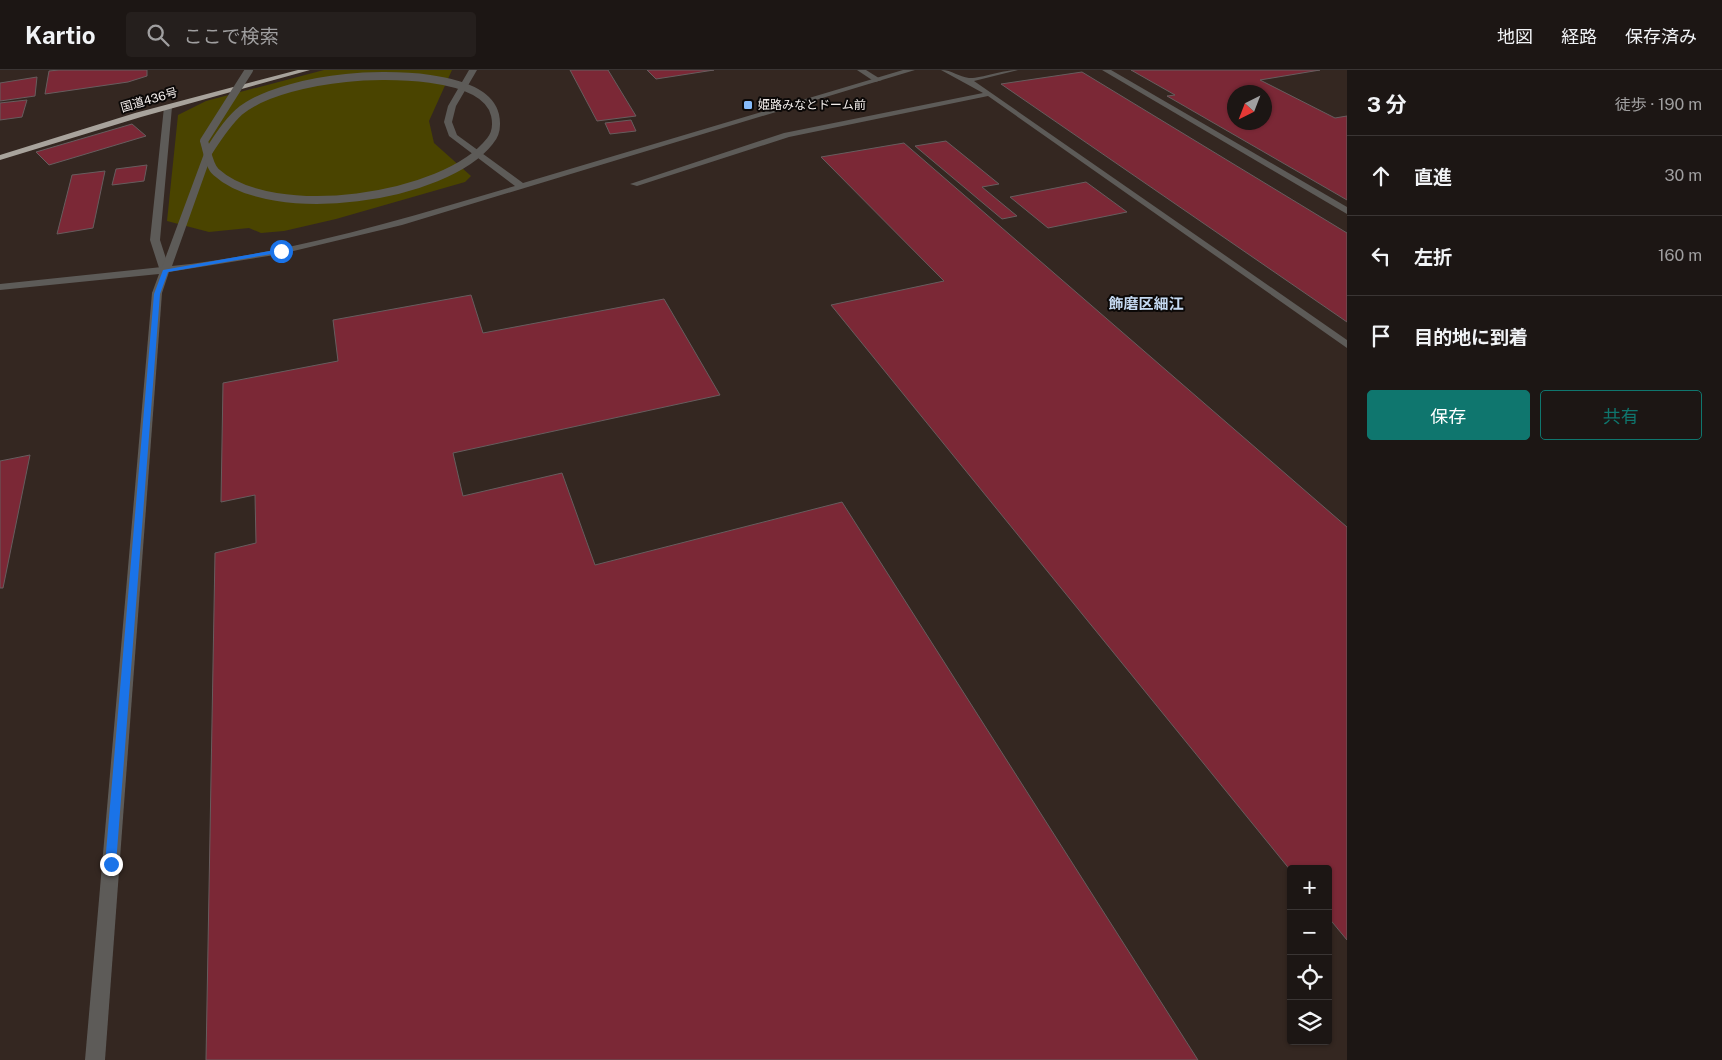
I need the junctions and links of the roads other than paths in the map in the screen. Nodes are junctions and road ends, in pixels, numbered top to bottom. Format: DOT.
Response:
graph roads {
  1 [pos="248,70"];
  2 [pos="306,70"];
  3 [pos="473,70"];
  4 [pos="861,70"];
  5 [pos="911,70"];
  6 [pos="945,70"];
  7 [pos="1014,70"];
  8 [pos="1106,70"];
  9 [pos="878,80"];
  10 [pos="968,80"];
  11 [pos="989,94"];
  12 [pos="168,106"];
  13 [pos="0,158"];
  14 [pos="634,184"];
  15 [pos="521,186"];
  16 [pos="1347,211"];
  17 [pos="165,271"];
  18 [pos="0,287"];
  19 [pos="1347,345"];
  20 [pos="95,1060"];
  1 -- 17 [label="street, bridge"];
  2 -- 12 [label="highway, 国道436号"];
  3 -- 15 [label="street"];
  4 -- 9 [label="street"];
  5 -- 9 [label="street"];
  6 -- 10 [label="street"];
  7 -- 10 [label="street"];
  8 -- 16 [label="street"];
  9 -- 15 [label="street"];
  10 -- 11 [label="street"];
  11 -- 14 [label="street"];
  11 -- 19 [label="street"];
  12 -- 13 [label="highway, 国道436号"];
  12 -- 17 [label="street"];
  15 -- 17 [label="street"];
  17 -- 18 [label="street"];
  17 -- 20 [label="street"];
}
